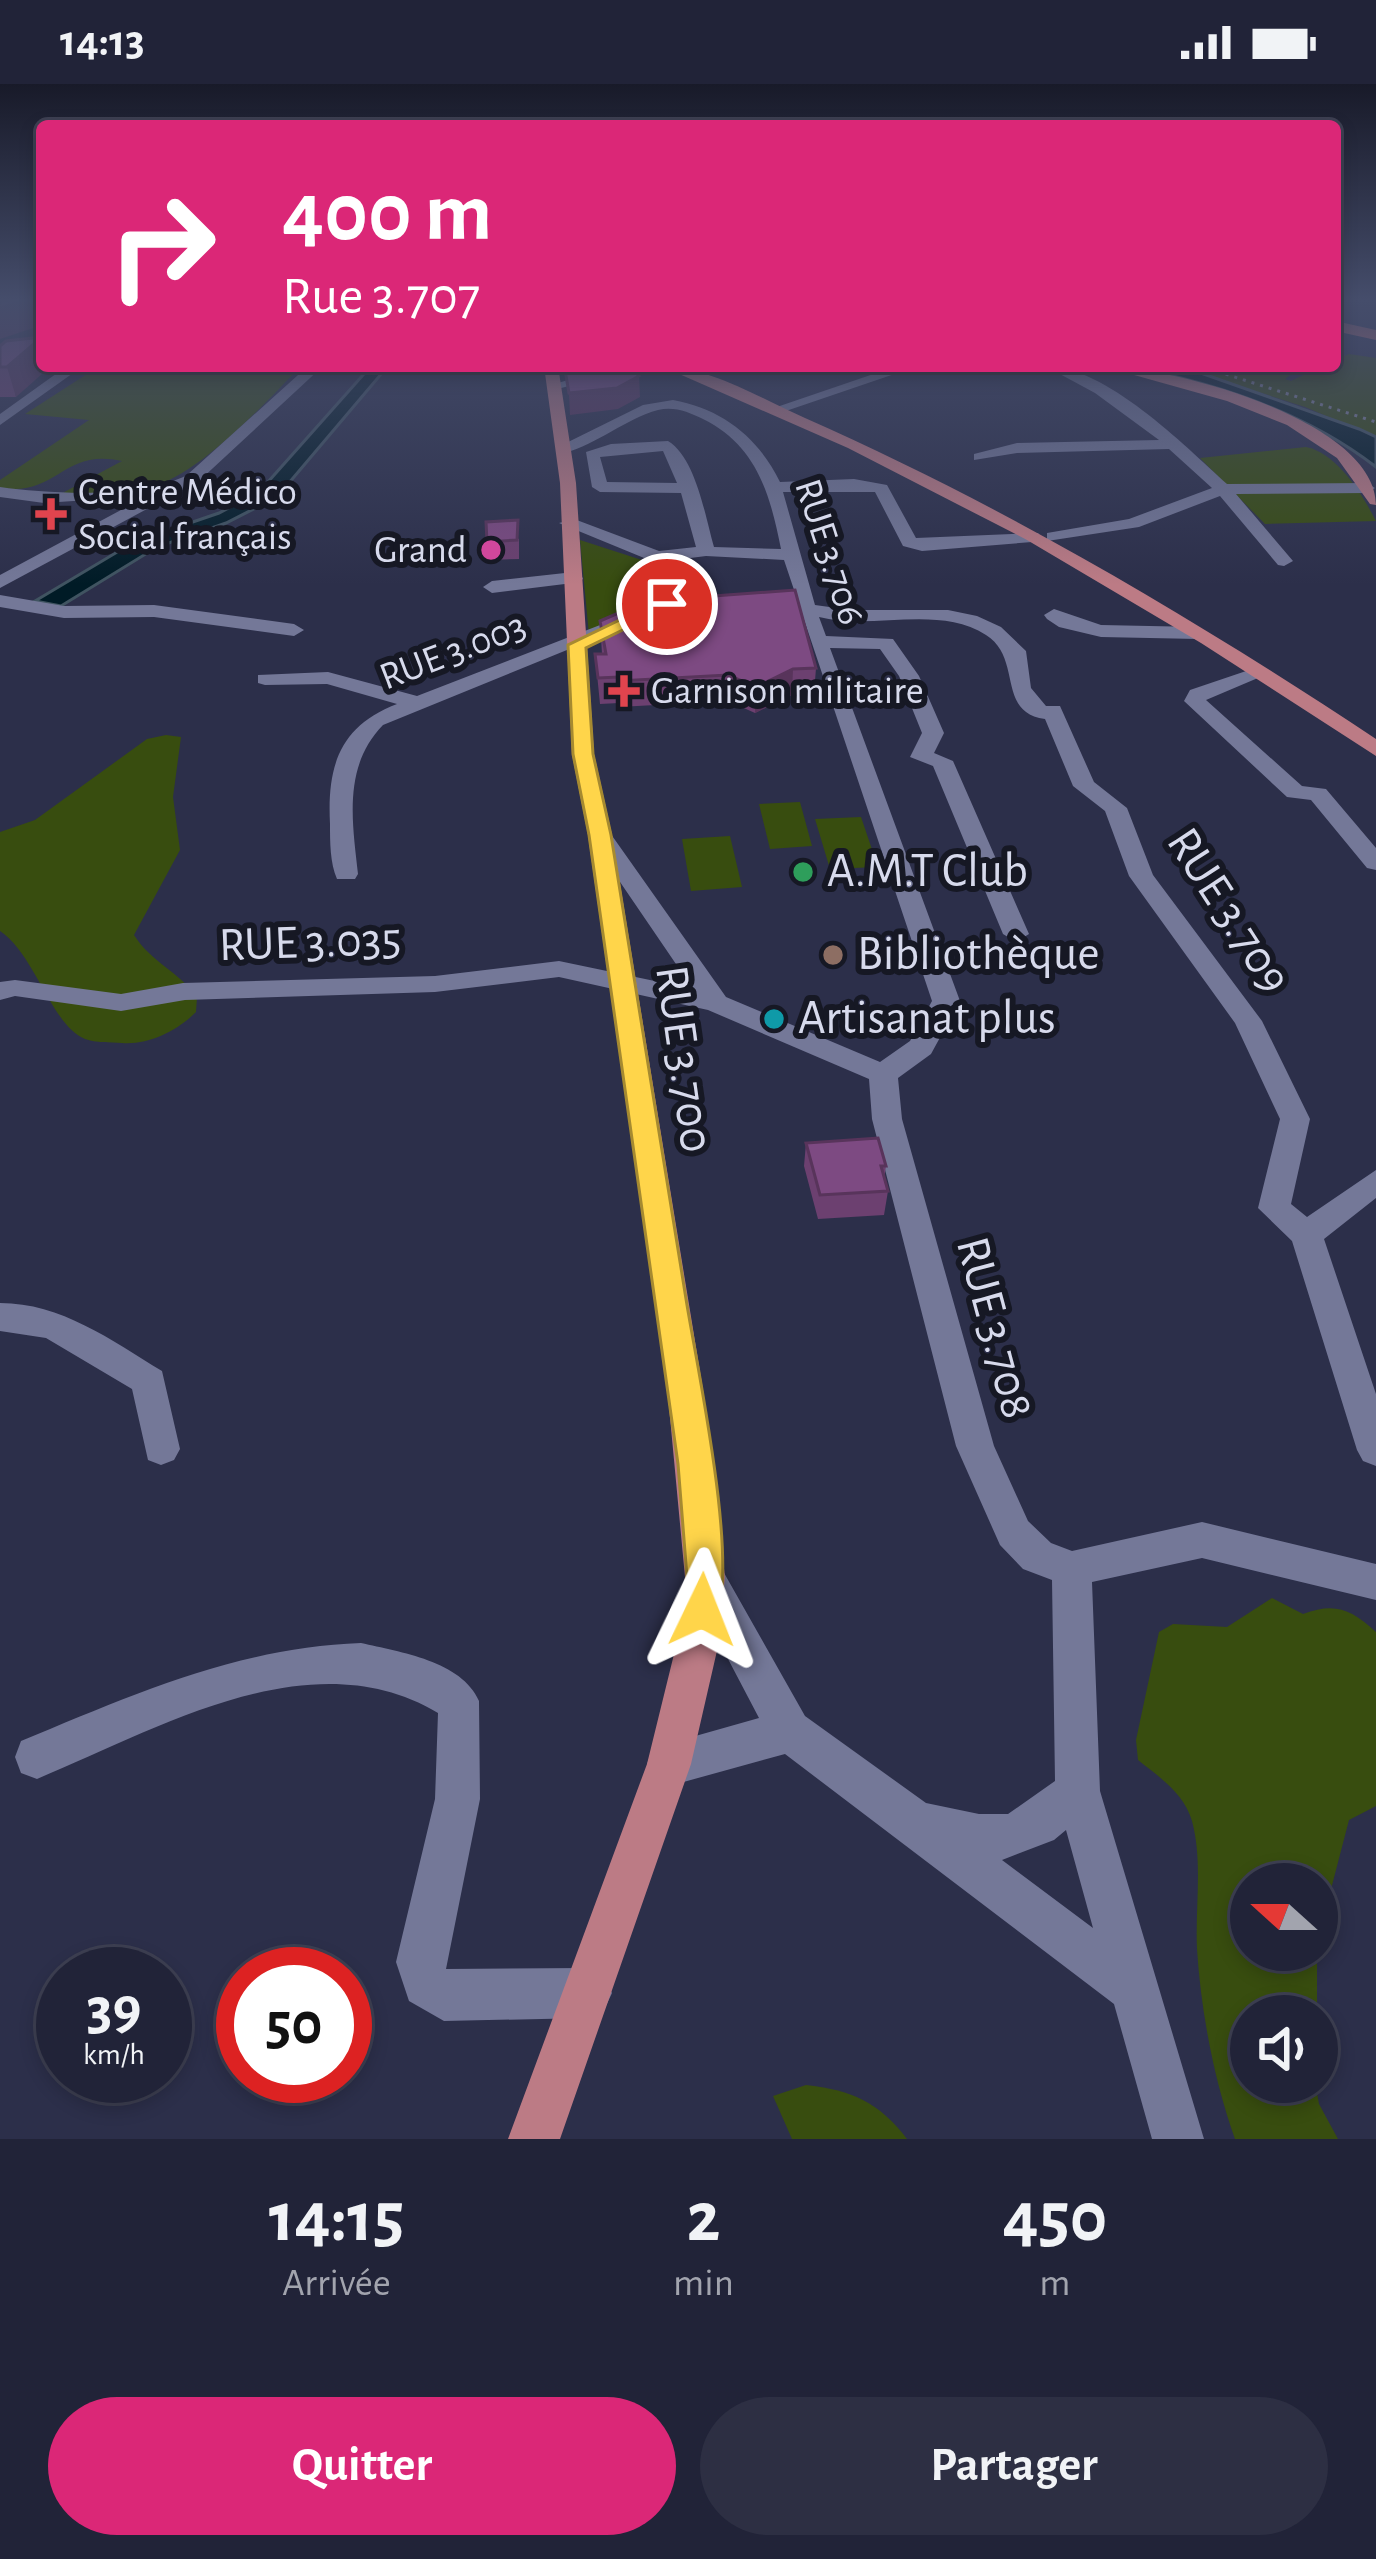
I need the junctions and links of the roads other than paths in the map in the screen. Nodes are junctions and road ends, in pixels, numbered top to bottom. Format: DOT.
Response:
graph roads {
  1 [pos="37,394"];
  2 [pos="286,394"];
  3 [pos="555,394"];
  4 [pos="673,394"];
  5 [pos="748,394"];
  6 [pos="825,394"];
  7 [pos="1107,394"];
  8 [pos="1212,394"];
  9 [pos="674,404"];
  10 [pos="782,408"];
  11 [pos="0,421"];
  12 [pos="1174,445"];
  13 [pos="564,448"];
  14 [pos="980,457"];
  15 [pos="772,487"];
  16 [pos="688,488"];
  17 [pos="176,489"];
  18 [pos="1223,489"];
  19 [pos="0,492"];
  20 [pos="1371,494"];
  21 [pos="22,496"];
  22 [pos="0,509"];
  23 [pos="568,523"];
  24 [pos="1032,537"];
  25 [pos="1054,537"];
  26 [pos="706,551"];
  27 [pos="791,554"];
  28 [pos="657,557"];
  29 [pos="1284,562"];
  30 [pos="574,578"];
  31 [pos="0,582"];
  32 [pos="492,586"];
  33 [pos="0,602"];
  34 [pos="690,603"];
  35 [pos="798,603"];
  36 [pos="667,604"];
  37 [pos="1054,615"];
  38 [pos="294,630"];
  39 [pos="1198,633"];
  40 [pos="820,642"];
  41 [pos="577,645"];
  42 [pos="1262,672"];
  43 [pos="265,679"];
  44 [pos="418,703"];
  45 [pos="1376,728"];
  46 [pos="1376,748"];
  47 [pos="600,835"];
  48 [pos="1376,863"];
  49 [pos="346,874"];
  50 [pos="1016,934"];
  51 [pos="623,982"];
  52 [pos="0,991"];
  53 [pos="716,1003"];
  54 [pos="883,1074"];
  55 [pos="1376,1181"];
  56 [pos="1306,1235"];
  57 [pos="0,1317"];
  58 [pos="161,1449"];
  59 [pos="1376,1450"];
  60 [pos="1072,1569"];
  61 [pos="705,1577"];
  62 [pos="1376,1582"];
  63 [pos="790,1731"];
  64 [pos="37,1757"];
  65 [pos="669,1765"];
  66 [pos="1078,1791"];
  67 [pos="916,1824"];
  68 [pos="1138,1991"];
  69 [pos="587,1993"];
  70 [pos="534,2139"];
  71 [pos="1178,2139"];
  1 -- 11 [label="street"];
  2 -- 17 [label="street"];
  3 -- 13 [label="main road, RUE 3.700"];
  4 -- 9 [label="street"];
  5 -- 10 [label="main road"];
  6 -- 10 [label="street"];
  7 -- 12 [label="street"];
  8 -- 20 [label="main road"];
  9 -- 13 [label="street"];
  9 -- 15 [label="street, RUE 3.706"];
  10 -- 24 [label="main road"];
  10 -- 25 [label="main road"];
  12 -- 14 [label="street"];
  12 -- 18 [label="street"];
  13 -- 23 [label="main road, RUE 3.700"];
  15 -- 24 [label="street"];
  15 -- 27 [label="street, RUE 3.706"];
  16 -- 16 [label="street"];
  16 -- 26 [label="street"];
  17 -- 21 [label="street"];
  17 -- 31 [label="street"];
  18 -- 20 [label="street"];
  18 -- 25 [label="street"];
  18 -- 29 [label="street"];
  19 -- 21 [label="street"];
  21 -- 22 [label="street"];
  23 -- 28 [label="street"];
  23 -- 30 [label="main road, RUE 3.700"];
  24 -- 39 [label="main road"];
  25 -- 45 [label="main road"];
  26 -- 27 [label="street"];
  26 -- 28 [label="street"];
  27 -- 35 [label="street, RUE 3.706"];
  28 -- 36 [label="street"];
  30 -- 32 [label="street"];
  30 -- 41 [label="main road, RUE 3.700"];
  33 -- 38 [label="street"];
  34 -- 36 [label="street"];
  35 -- 40 [label="street, RUE 3.706"];
  35 -- 56 [label="street, RUE 3.709"];
  36 -- 41 [label="street, RUE 3.003"];
  37 -- 39 [label="street"];
  39 -- 42 [label="main road"];
  40 -- 50 [label="street"];
  40 -- 54 [label="street, RUE 3.706"];
  41 -- 44 [label="street, RUE 3.003"];
  41 -- 47 [label="main road, RUE 3.700"];
  42 -- 46 [label="main road"];
  42 -- 48 [label="street"];
  43 -- 44 [label="street"];
  44 -- 49 [label="street, RUE 3.003"];
  47 -- 51 [label="main road, RUE 3.700"];
  47 -- 53 [label="street"];
  51 -- 52 [label="street, RUE 3.035"];
  51 -- 53 [label="street"];
  51 -- 61 [label="main road, RUE 3.700"];
  53 -- 54 [label="street"];
  54 -- 60 [label="street, RUE 3.708"];
  55 -- 56 [label="street"];
  56 -- 59 [label="street, RUE 3.709"];
  57 -- 58 [label="street"];
  60 -- 62 [label="street"];
  60 -- 66 [label="street"];
  61 -- 63 [label="street"];
  61 -- 65 [label="main road, RUE 3.700"];
  63 -- 65 [label="street"];
  63 -- 67 [label="street"];
  64 -- 69 [label="street"];
  65 -- 69 [label="main road, RUE 3.700"];
  66 -- 67 [label="street"];
  66 -- 68 [label="street"];
  67 -- 68 [label="street"];
  68 -- 71 [label="street"];
  69 -- 70 [label="main road, RUE 3.700"];
}
